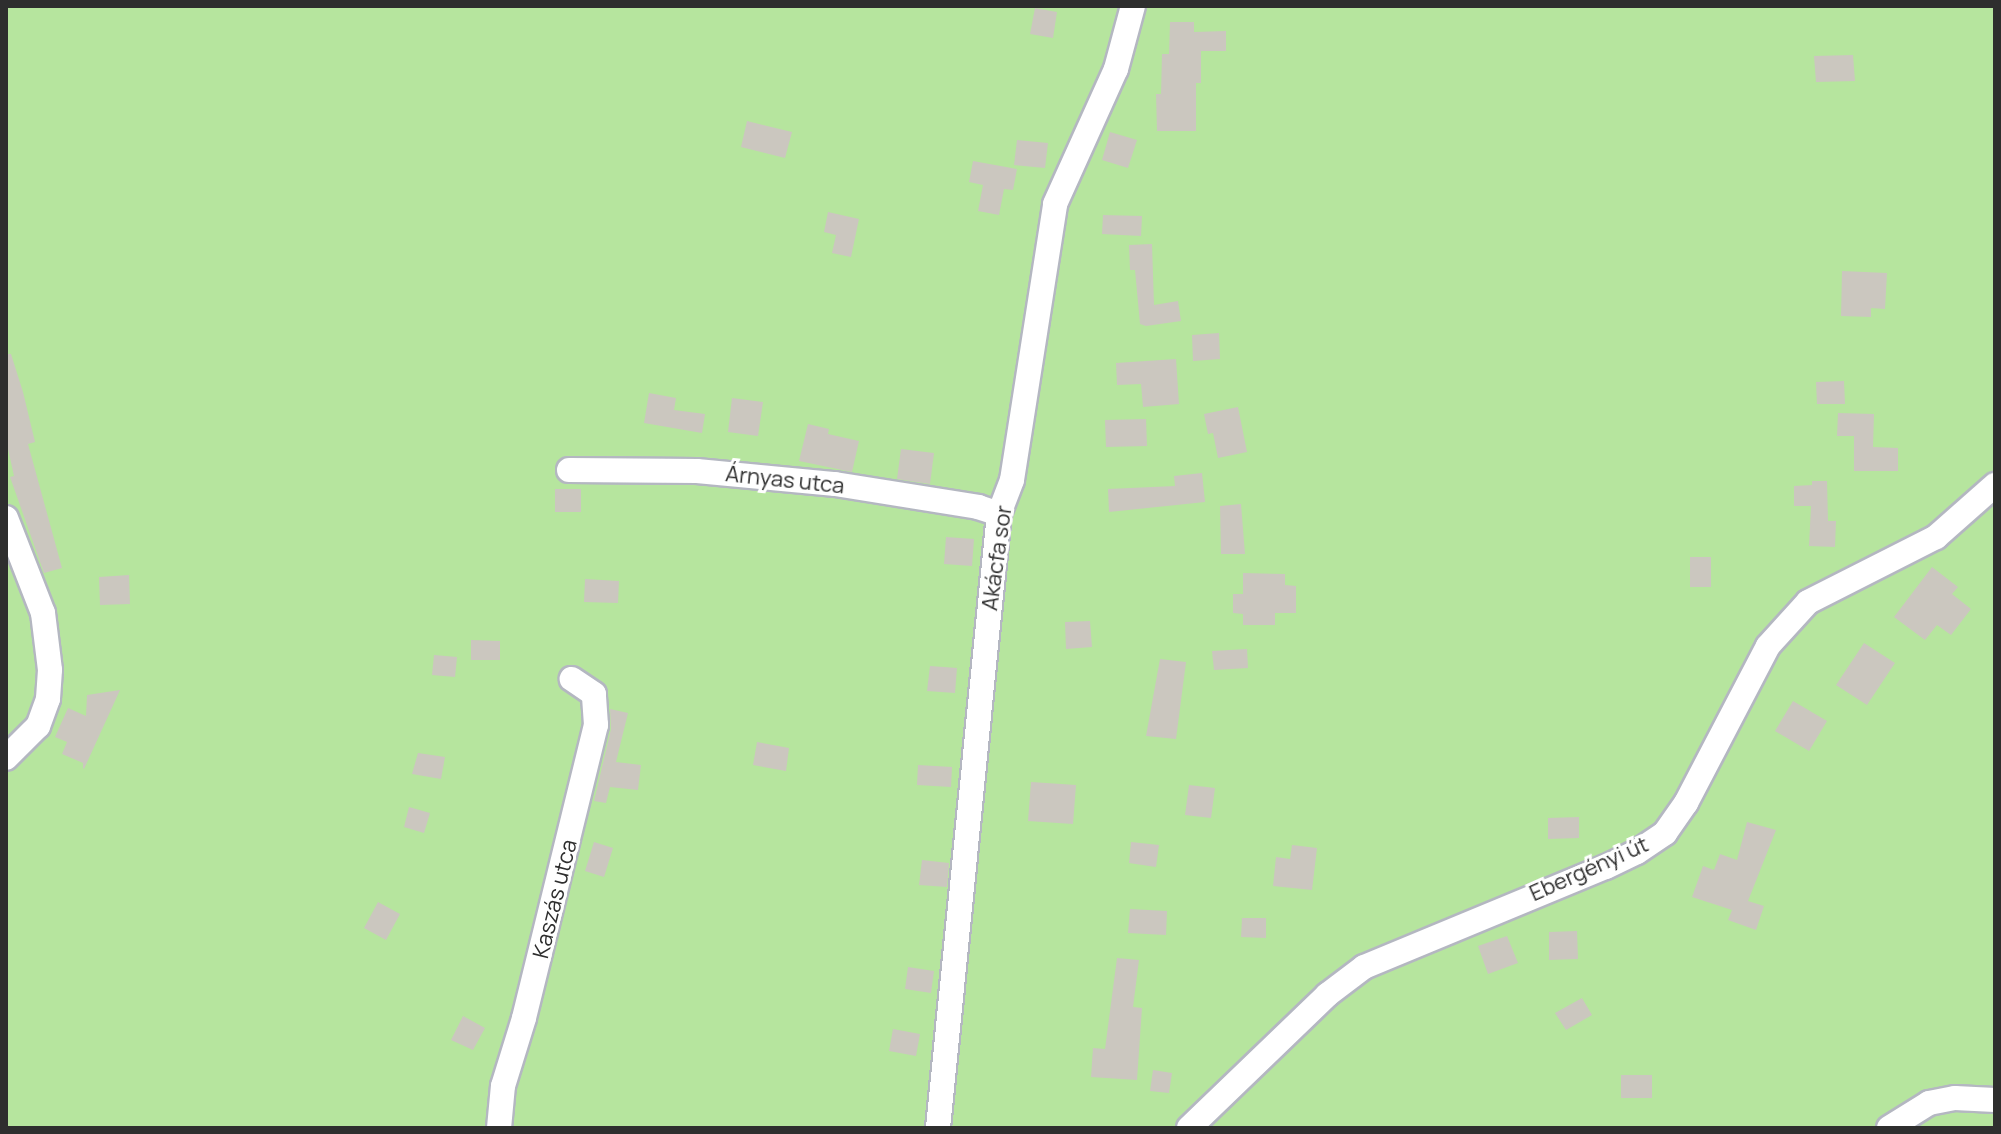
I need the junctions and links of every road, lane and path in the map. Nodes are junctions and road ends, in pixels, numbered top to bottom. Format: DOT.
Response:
graph roads {
  1 [pos="1133,6"];
  2 [pos="569,470"];
  3 [pos="1995,485"];
  4 [pos="999,514"];
  5 [pos="6,518"];
  6 [pos="572,679"];
  7 [pos="6,758"];
  8 [pos="1995,1100"];
  9 [pos="499,1128"];
  10 [pos="938,1128"];
  11 [pos="1189,1128"];
  12 [pos="1889,1128"];
  1 -- 4 [label="street, Akácfa sor"];
  2 -- 4 [label="street, Árnyas utca"];
  3 -- 11 [label="street, Ebergényi út"];
  4 -- 10 [label="street, Akácfa sor"];
  5 -- 7 [label="street"];
  6 -- 9 [label="street, Kaszás utca"];
  8 -- 12 [label="street"];
}
